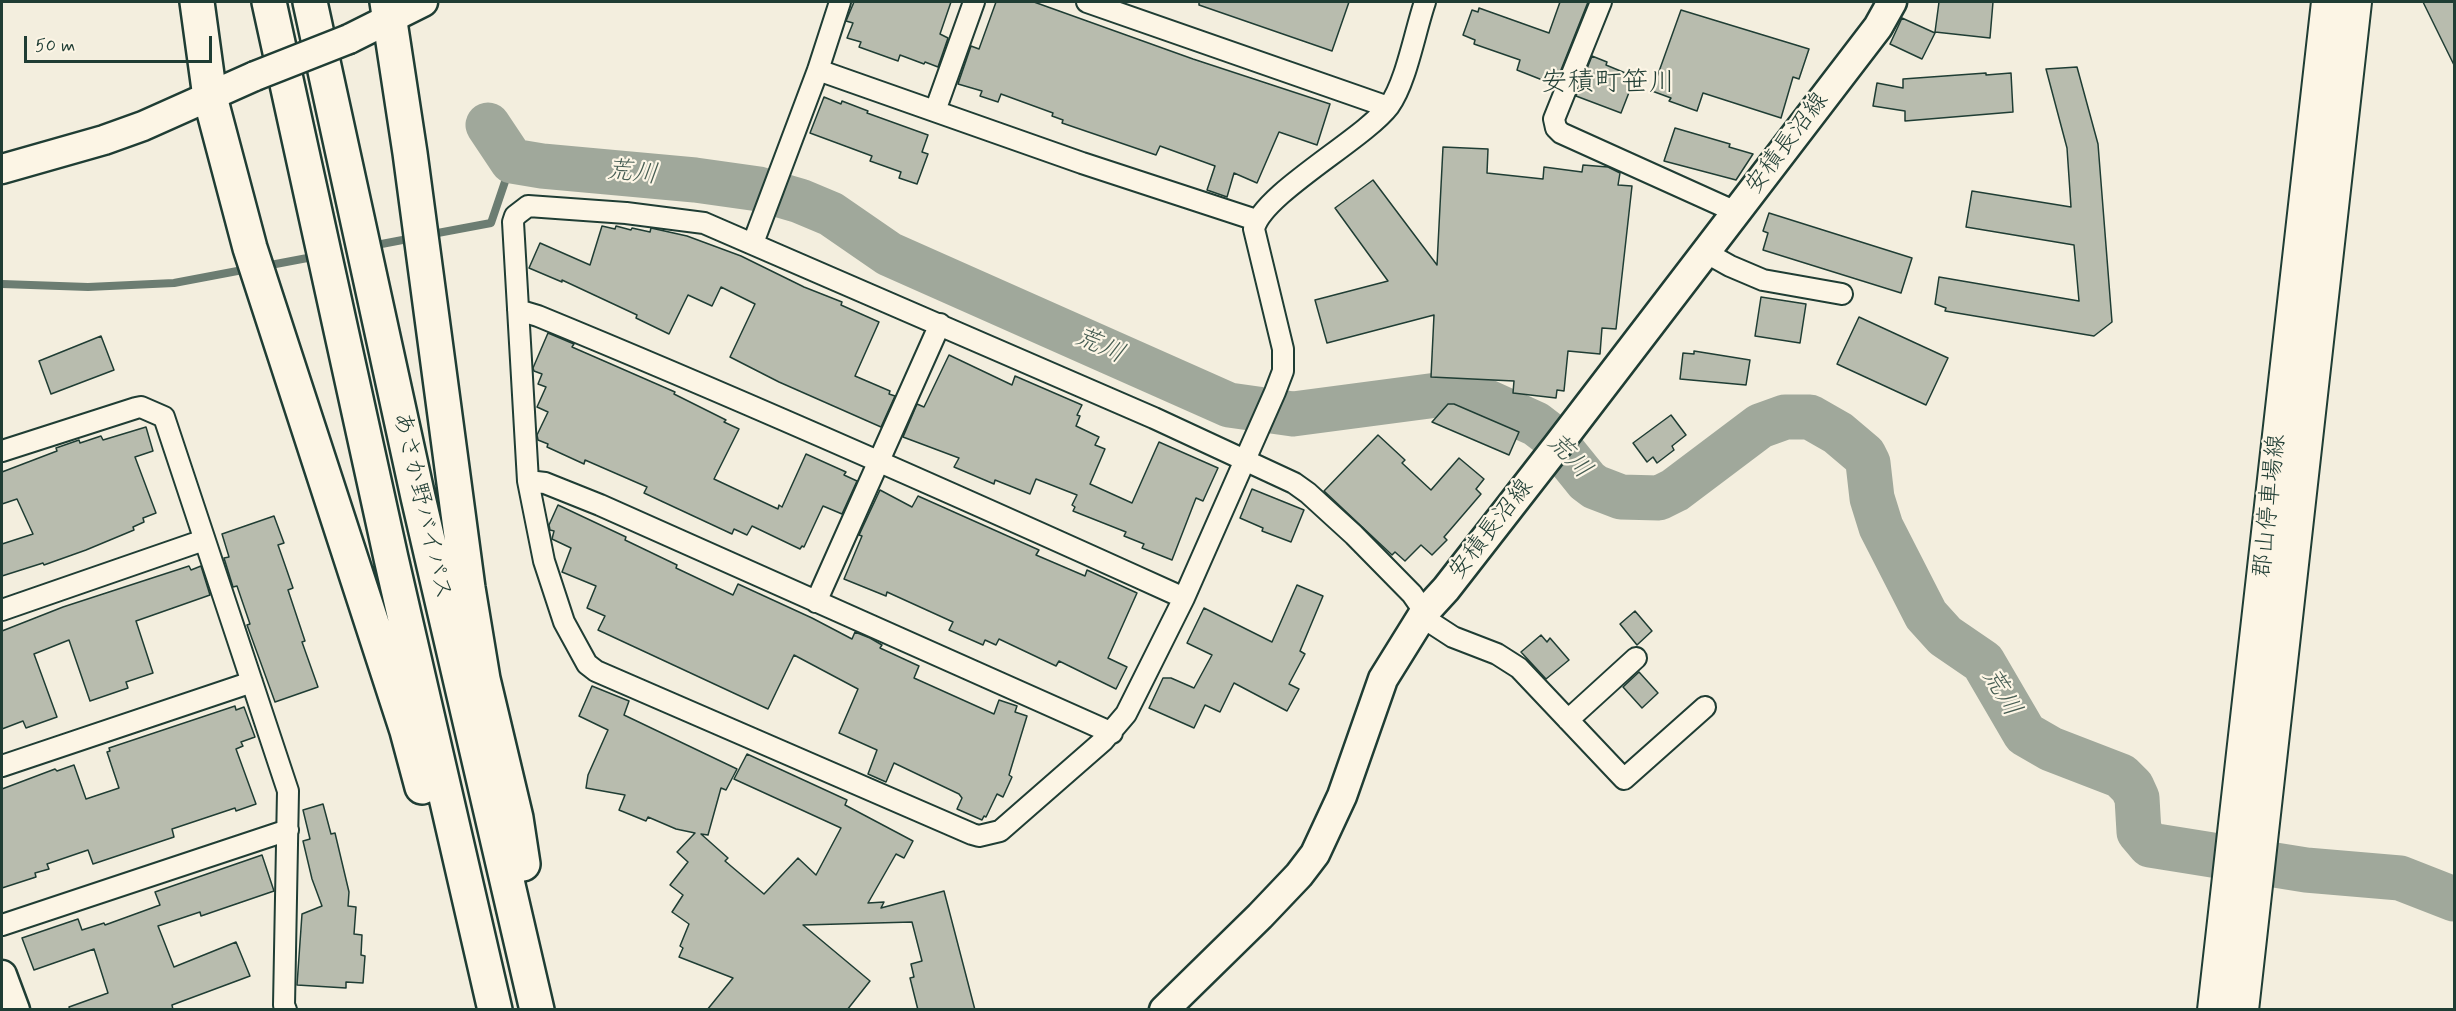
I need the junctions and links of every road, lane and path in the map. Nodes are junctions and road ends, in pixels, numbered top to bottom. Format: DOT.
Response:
graph roads {
  1 [pos="197,2"];
  2 [pos="269,2"];
  3 [pos="310,2"];
  4 [pos="423,2"];
  5 [pos="840,2"];
  6 [pos="974,2"];
  7 [pos="1087,2"];
  8 [pos="1425,2"];
  9 [pos="1601,2"];
  10 [pos="1892,2"];
  11 [pos="2328,2"];
  12 [pos="2355,2"];
  13 [pos="389,10"];
  14 [pos="818,70"];
  15 [pos="210,97"];
  16 [pos="1388,107"];
  17 [pos="935,111"];
  18 [pos="2,169"];
  19 [pos="1736,212"];
  20 [pos="1256,220"];
  21 [pos="753,243"];
  22 [pos="1705,252"];
  23 [pos="1842,294"];
  24 [pos="518,310"];
  25 [pos="940,324"];
  26 [pos="2,452"];
  27 [pos="1246,459"];
  28 [pos="878,460"];
  29 [pos="528,481"];
  30 [pos="204,540"];
  31 [pos="1184,598"];
  32 [pos="816,602"];
  33 [pos="2,610"];
  34 [pos="1424,613"];
  35 [pos="1636,658"];
  36 [pos="252,682"];
  37 [pos="1705,707"];
  38 [pos="1568,720"];
  39 [pos="1112,733"];
  40 [pos="2,766"];
  41 [pos="288,830"];
  42 [pos="2,925"];
  43 [pos="482,949"];
  44 [pos="2,975"];
  45 [pos="534,995"];
  46 [pos="282,1008"];
  47 [pos="15,1010"];
  48 [pos="495,1010"];
  49 [pos="1164,1010"];
  50 [pos="2214,1010"];
  51 [pos="2242,1010"];
  1 -- 15 [label="highway"];
  2 -- 43 [label="highway, あさか野バイパス"];
  3 -- 45 [label="highway, あさか野バイパス"];
  4 -- 13 [label="main road"];
  5 -- 14 [label="street"];
  6 -- 17 [label="street"];
  7 -- 16 [label="street"];
  8 -- 16 [label="street"];
  9 -- 19 [label="street"];
  10 -- 19 [label="main road, 安積長沼線"];
  11 -- 50 [label="main road, 郡山停車場線"];
  12 -- 51 [label="main road, 郡山停車場線"];
  13 -- 15 [label="main road, bridge"];
  13 -- 45 [label="highway"];
  14 -- 17 [label="street"];
  14 -- 21 [label="street"];
  15 -- 18 [label="main road"];
  15 -- 43 [label="highway"];
  16 -- 20 [label="street"];
  17 -- 20 [label="street"];
  19 -- 22 [label="main road, 安積長沼線"];
  20 -- 27 [label="street"];
  21 -- 24 [label="street"];
  21 -- 25 [label="street"];
  22 -- 23 [label="street"];
  22 -- 34 [label="main road, 安積長沼線"];
  24 -- 28 [label="street"];
  24 -- 29 [label="street"];
  25 -- 27 [label="street"];
  25 -- 28 [label="street"];
  26 -- 30 [label="street"];
  27 -- 31 [label="street"];
  27 -- 34 [label="street"];
  28 -- 31 [label="street"];
  28 -- 32 [label="street"];
  29 -- 32 [label="street"];
  29 -- 39 [label="street"];
  30 -- 33 [label="street"];
  30 -- 36 [label="street"];
  31 -- 39 [label="street"];
  32 -- 39 [label="street"];
  34 -- 38 [label="street"];
  34 -- 49 [label="main road, 安積長沼線"];
  35 -- 38 [label="street"];
  36 -- 40 [label="street"];
  36 -- 41 [label="street"];
  37 -- 38 [label="street"];
  41 -- 42 [label="street"];
  41 -- 46 [label="street"];
  43 -- 48 [label="highway, あさか野バイパス"];
  44 -- 47 [label="main road"];
}
